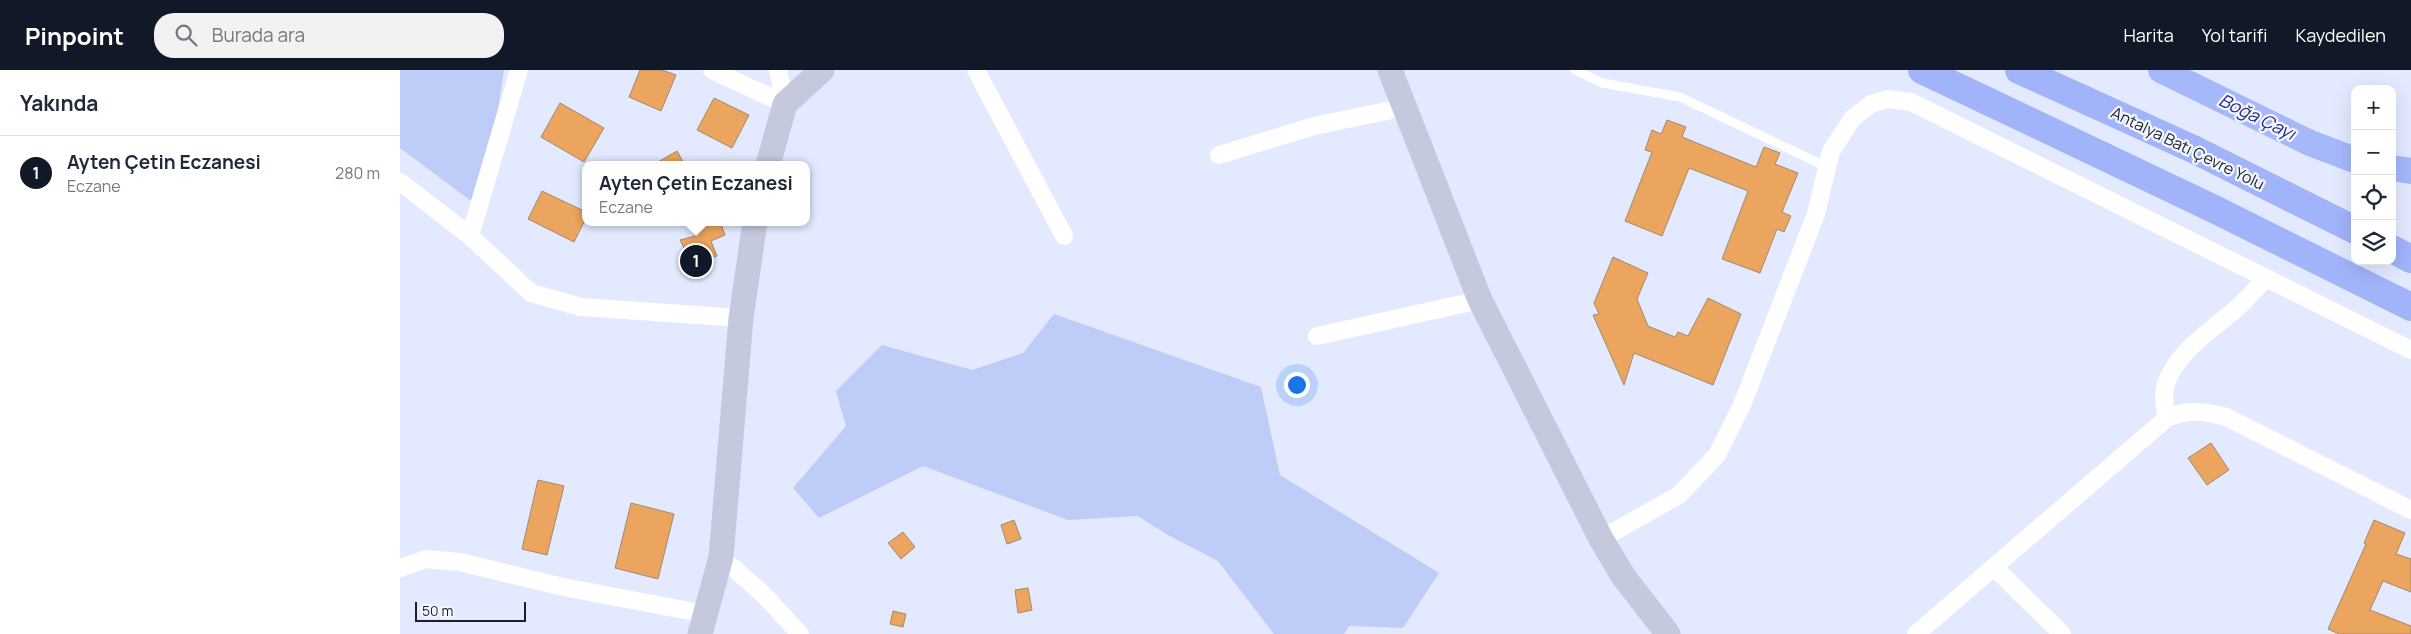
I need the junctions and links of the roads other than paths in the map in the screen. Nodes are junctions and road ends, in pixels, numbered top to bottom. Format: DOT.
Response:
graph roads {
  1 [pos="519,70"];
  2 [pos="712,70"];
  3 [pos="778,70"];
  4 [pos="822,70"];
  5 [pos="976,70"];
  6 [pos="1390,70"];
  7 [pos="1408,70"];
  8 [pos="1575,70"];
  9 [pos="1922,70"];
  10 [pos="2019,70"];
  11 [pos="786,104"];
  12 [pos="1406,107"];
  13 [pos="1219,155"];
  14 [pos="769,161"];
  15 [pos="1827,167"];
  16 [pos="400,182"];
  17 [pos="754,226"];
  18 [pos="2351,228"];
  19 [pos="470,236"];
  20 [pos="1064,236"];
  21 [pos="2396,251"];
  22 [pos="2411,259"];
  23 [pos="2265,279"];
  24 [pos="1480,300"];
  25 [pos="2411,307"];
  26 [pos="741,318"];
  27 [pos="1317,336"];
  28 [pos="2411,350"];
  29 [pos="2167,418"];
  30 [pos="2411,510"];
  31 [pos="1601,539"];
  32 [pos="721,557"];
  33 [pos="400,568"];
  34 [pos="1995,568"];
  35 [pos="703,624"];
  36 [pos="800,634"];
  37 [pos="1668,634"];
  38 [pos="1916,634"];
  39 [pos="2062,634"];
  1 -- 19 [label="street"];
  2 -- 11 [label="street"];
  3 -- 11 [label="street"];
  4 -- 11 [label="main road"];
  5 -- 20 [label="street"];
  6 -- 12 [label="main road"];
  7 -- 12 [label="main road"];
  8 -- 15 [label="lane"];
  9 -- 25 [label="highway"];
  10 -- 18 [label="highway, Antalya Batı Çevre Yolu"];
  11 -- 14 [label="main road"];
  12 -- 13 [label="street"];
  12 -- 24 [label="main road"];
  15 -- 23 [label="street"];
  15 -- 31 [label="street"];
  16 -- 19 [label="street"];
  17 -- 26 [label="main road"];
  19 -- 26 [label="street"];
  21 -- 22 [label="highway"];
  23 -- 28 [label="street"];
  23 -- 29 [label="street"];
  24 -- 27 [label="street"];
  24 -- 31 [label="main road"];
  26 -- 32 [label="main road"];
  29 -- 30 [label="street"];
  29 -- 34 [label="street"];
  31 -- 37 [label="main road"];
  32 -- 35 [label="main road"];
  32 -- 36 [label="street"];
  33 -- 35 [label="street"];
  34 -- 38 [label="street"];
  34 -- 39 [label="street"];
}
